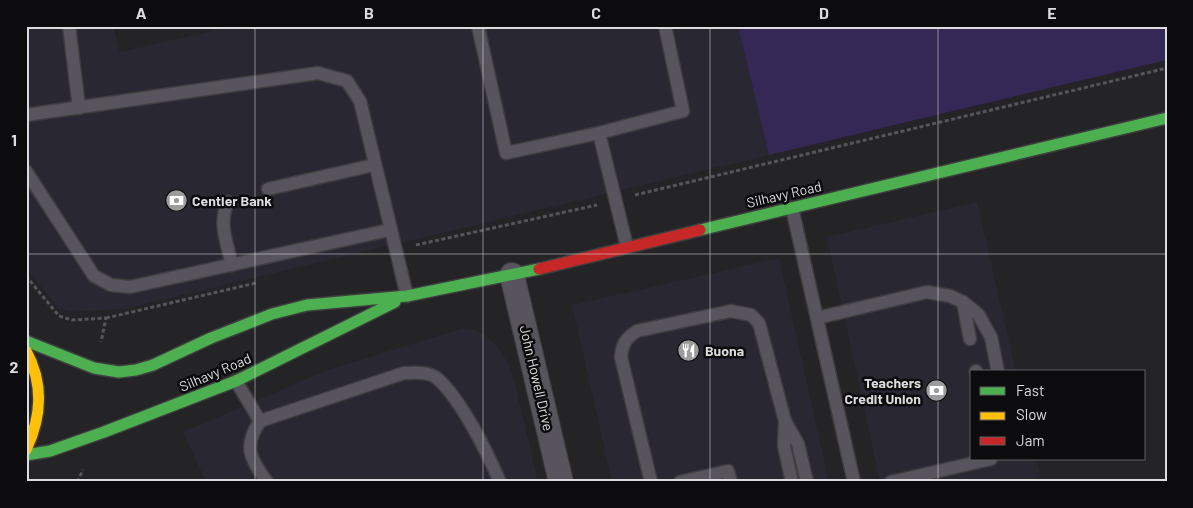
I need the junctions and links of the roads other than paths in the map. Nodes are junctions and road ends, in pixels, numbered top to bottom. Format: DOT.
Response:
graph roads {
  1 [pos="69,26"];
  2 [pos="478,26"];
  3 [pos="665,26"];
  4 [pos="79,108"];
  5 [pos="26,115"];
  6 [pos="1167,118"];
  7 [pos="599,133"];
  8 [pos="374,165"];
  9 [pos="26,170"];
  10 [pos="268,189"];
  11 [pos="228,202"];
  12 [pos="792,208"];
  13 [pos="389,230"];
  14 [pos="627,247"];
  15 [pos="232,265"];
  16 [pos="512,275"];
  17 [pos="407,296"];
  18 [pos="963,302"];
  19 [pos="817,318"];
  20 [pos="970,339"];
  21 [pos="26,342"];
  22 [pos="26,351"];
  23 [pos="998,370"];
  24 [pos="236,381"];
  25 [pos="260,421"];
  26 [pos="785,422"];
  27 [pos="26,450"];
  28 [pos="26,455"];
  29 [pos="987,460"];
  30 [pos="556,480"];
  31 [pos="267,482"];
  32 [pos="500,482"];
  33 [pos="650,482"];
  34 [pos="680,482"];
  35 [pos="731,482"];
  36 [pos="792,482"];
  37 [pos="807,482"];
  38 [pos="854,482"];
  39 [pos="891,482"];
  1 -- 4 [label="lane"];
  2 -- 7 [label="lane"];
  3 -- 7 [label="lane"];
  4 -- 5 [label="lane"];
  4 -- 8 [label="lane"];
  6 -- 12 [label="street, Silhavy Road"];
  7 -- 14 [label="lane"];
  8 -- 10 [label="lane"];
  8 -- 13 [label="lane"];
  9 -- 15 [label="lane"];
  11 -- 15 [label="lane"];
  12 -- 14 [label="street, Silhavy Road"];
  12 -- 19 [label="lane"];
  13 -- 15 [label="lane"];
  13 -- 17 [label="lane"];
  14 -- 16 [label="street, Silhavy Road"];
  16 -- 17 [label="street, Silhavy Road"];
  16 -- 30 [label="street, John Howell Drive"];
  17 -- 21 [label="street, Silhavy Road"];
  17 -- 24 [label="street, Silhavy Road"];
  18 -- 19 [label="lane"];
  18 -- 20 [label="lane"];
  18 -- 23 [label="lane"];
  19 -- 38 [label="lane"];
  22 -- 27 [label="street"];
  24 -- 25 [label="lane"];
  24 -- 28 [label="street, Silhavy Road"];
  25 -- 31 [label="lane"];
  25 -- 32 [label="lane"];
  26 -- 33 [label="lane"];
  26 -- 36 [label="lane"];
  26 -- 37 [label="lane"];
  29 -- 39 [label="lane"];
  34 -- 35 [label="lane"];
}
